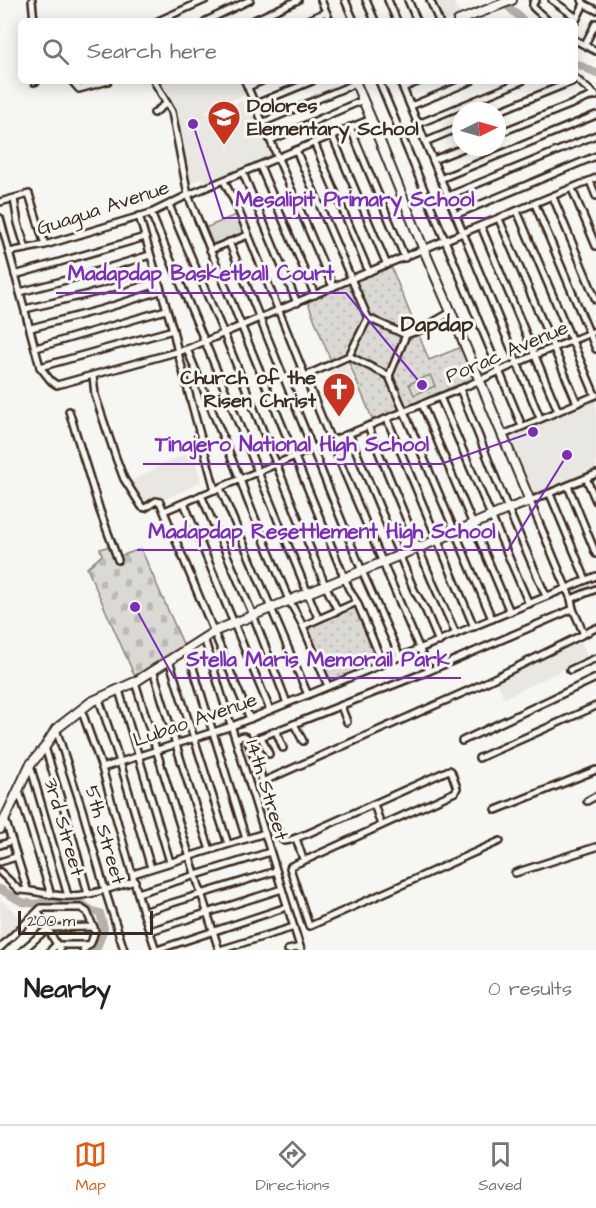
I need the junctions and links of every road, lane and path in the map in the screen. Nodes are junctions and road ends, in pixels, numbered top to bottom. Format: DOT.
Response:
graph roads {
  1 [pos="32,0"];
  2 [pos="205,0"];
  3 [pos="250,0"];
  4 [pos="298,0"];
  5 [pos="321,0"];
  6 [pos="345,0"];
  7 [pos="366,0"];
  8 [pos="388,0"];
  9 [pos="408,0"];
  10 [pos="430,0"];
  11 [pos="512,0"];
  12 [pos="536,0"];
  13 [pos="552,0"];
  14 [pos="583,2"];
  15 [pos="596,10"];
  16 [pos="326,12"];
  17 [pos="34,18"];
  18 [pos="165,18"];
  19 [pos="212,18"];
  20 [pos="259,18"];
  21 [pos="312,18"];
  22 [pos="329,18"];
  23 [pos="353,18"];
  24 [pos="374,18"];
  25 [pos="396,18"];
  26 [pos="416,18"];
  27 [pos="438,18"];
  28 [pos="466,18"];
  29 [pos="545,18"];
  30 [pos="574,18"];
  31 [pos="577,18"];
  32 [pos="596,23"];
  33 [pos="578,41"];
  34 [pos="585,44"];
  35 [pos="596,51"];
  36 [pos="578,82"];
  37 [pos="75,84"];
  38 [pos="97,84"];
  39 [pos="156,84"];
  40 [pos="247,84"];
  41 [pos="305,84"];
  42 [pos="350,84"];
  43 [pos="356,84"];
  44 [pos="381,84"];
  45 [pos="401,84"];
  46 [pos="413,84"];
  47 [pos="464,84"];
  48 [pos="515,84"];
  49 [pos="565,84"];
  50 [pos="403,88"];
  51 [pos="595,96"];
  52 [pos="363,100"];
  53 [pos="167,103"];
  54 [pos="256,104"];
  55 [pos="411,106"];
  56 [pos="506,108"];
  57 [pos="154,113"];
  58 [pos="596,115"];
  59 [pos="372,119"];
  60 [pos="264,122"];
  61 [pos="418,124"];
  62 [pos="350,127"];
  63 [pos="452,131"];
  64 [pos="506,131"];
  65 [pos="332,135"];
  66 [pos="596,135"];
  67 [pos="271,140"];
  68 [pos="314,142"];
  69 [pos="425,142"];
  70 [pos="296,150"];
  71 [pos="452,153"];
  72 [pos="596,156"];
  73 [pos="278,158"];
  74 [pos="433,160"];
  75 [pos="260,166"];
  76 [pos="243,173"];
  77 [pos="441,179"];
  78 [pos="593,180"];
  79 [pos="224,181"];
  80 [pos="572,189"];
  81 [pos="188,195"];
  82 [pos="448,196"];
  83 [pos="553,196"];
  84 [pos="596,196"];
  85 [pos="14,199"];
  86 [pos="0,202"];
  87 [pos="535,204"];
  88 [pos="169,205"];
  89 [pos="517,211"];
  90 [pos="151,213"];
  91 [pos="455,215"];
  92 [pos="139,216"];
  93 [pos="499,219"];
  94 [pos="0,220"];
  95 [pos="481,226"];
  96 [pos="463,233"];
  97 [pos="248,235"];
  98 [pos="3,236"];
  99 [pos="145,237"];
  100 [pos="445,241"];
  101 [pos="229,242"];
  102 [pos="45,244"];
  103 [pos="596,246"];
  104 [pos="26,249"];
  105 [pos="210,250"];
  106 [pos="424,250"];
  107 [pos="9,252"];
  108 [pos="150,255"];
  109 [pos="405,258"];
  110 [pos="387,265"];
  111 [pos="369,272"];
  112 [pos="155,274"];
  113 [pos="15,275"];
  114 [pos="351,279"];
  115 [pos="333,287"];
  116 [pos="20,291"];
  117 [pos="160,291"];
  118 [pos="315,295"];
  119 [pos="596,300"];
  120 [pos="297,303"];
  121 [pos="25,309"];
  122 [pos="166,310"];
  123 [pos="279,310"];
  124 [pos="451,312"];
  125 [pos="259,318"];
  126 [pos="368,318"];
  127 [pos="242,327"];
  128 [pos="31,328"];
  129 [pos="173,330"];
  130 [pos="593,332"];
  131 [pos="224,334"];
  132 [pos="406,335"];
  133 [pos="571,341"];
  134 [pos="205,343"];
  135 [pos="36,348"];
  136 [pos="553,348"];
  137 [pos="596,349"];
  138 [pos="188,350"];
  139 [pos="177,353"];
  140 [pos="535,355"];
  141 [pos="349,356"];
  142 [pos="516,364"];
  143 [pos="40,367"];
  144 [pos="499,371"];
  145 [pos="93,376"];
  146 [pos="305,376"];
  147 [pos="389,376"];
  148 [pos="479,380"];
  149 [pos="460,389"];
  150 [pos="596,395"];
  151 [pos="440,397"];
  152 [pos="577,403"];
  153 [pos="422,404"];
  154 [pos="69,411"];
  155 [pos="558,411"];
  156 [pos="404,412"];
  157 [pos="540,418"];
  158 [pos="387,419"];
  159 [pos="368,426"];
  160 [pos="522,426"];
  161 [pos="350,434"];
  162 [pos="503,435"];
  163 [pos="331,441"];
  164 [pos="313,449"];
  165 [pos="295,456"];
  166 [pos="277,463"];
  167 [pos="258,472"];
  168 [pos="596,474"];
  169 [pos="586,478"];
  170 [pos="240,479"];
  171 [pos="568,486"];
  172 [pos="218,489"];
  173 [pos="550,494"];
  174 [pos="201,495"];
  175 [pos="530,501"];
  176 [pos="596,501"];
  177 [pos="184,503"];
  178 [pos="508,509"];
  179 [pos="164,511"];
  180 [pos="492,516"];
  181 [pos="473,524"];
  182 [pos="455,532"];
  183 [pos="437,540"];
  184 [pos="418,547"];
  185 [pos="400,554"];
  186 [pos="596,554"];
  187 [pos="118,560"];
  188 [pos="382,562"];
  189 [pos="362,571"];
  190 [pos="596,576"];
  191 [pos="344,577"];
  192 [pos="586,580"];
  193 [pos="326,585"];
  194 [pos="566,588"];
  195 [pos="596,589"];
  196 [pos="307,592"];
  197 [pos="546,597"];
  198 [pos="571,599"];
  199 [pos="289,600"];
  200 [pos="357,602"];
  201 [pos="529,604"];
  202 [pos="271,607"];
  203 [pos="573,609"];
  204 [pos="338,610"];
  205 [pos="510,612"];
  206 [pos="253,615"];
  207 [pos="318,618"];
  208 [pos="492,619"];
  209 [pos="234,623"];
  210 [pos="303,626"];
  211 [pos="474,627"];
  212 [pos="596,628"];
  213 [pos="214,631"];
  214 [pos="456,634"];
  215 [pos="584,634"];
  216 [pos="204,638"];
  217 [pos="439,642"];
  218 [pos="187,648"];
  219 [pos="419,649"];
  220 [pos="400,657"];
  221 [pos="596,658"];
  222 [pos="169,660"];
  223 [pos="383,664"];
  224 [pos="153,670"];
  225 [pos="570,670"];
  226 [pos="429,671"];
  227 [pos="596,678"];
  228 [pos="135,682"];
  229 [pos="328,686"];
  230 [pos="118,690"];
  231 [pos="308,695"];
  232 [pos="99,699"];
  233 [pos="287,703"];
  234 [pos="341,706"];
  235 [pos="596,706"];
  236 [pos="81,709"];
  237 [pos="270,710"];
  238 [pos="250,719"];
  239 [pos="347,722"];
  240 [pos="294,724"];
  241 [pos="232,726"];
  242 [pos="56,729"];
  243 [pos="276,731"];
  244 [pos="213,733"];
  245 [pos="261,737"];
  246 [pos="194,739"];
  247 [pos="236,739"];
  248 [pos="303,741"];
  249 [pos="462,741"];
  250 [pos="248,742"];
  251 [pos="175,744"];
  252 [pos="45,747"];
  253 [pos="283,748"];
  254 [pos="156,750"];
  255 [pos="268,754"];
  256 [pos="138,756"];
  257 [pos="479,758"];
  258 [pos="120,762"];
  259 [pos="30,765"];
  260 [pos="102,768"];
  261 [pos="596,770"];
  262 [pos="262,782"];
  263 [pos="19,791"];
  264 [pos="596,796"];
  265 [pos="587,801"];
  266 [pos="374,804"];
  267 [pos="496,810"];
  268 [pos="5,819"];
  269 [pos="381,825"];
  270 [pos="0,829"];
  271 [pos="264,833"];
  272 [pos="296,838"];
  273 [pos="246,839"];
  274 [pos="12,841"];
  275 [pos="500,841"];
  276 [pos="228,844"];
  277 [pos="0,845"];
  278 [pos="596,848"];
  279 [pos="210,850"];
  280 [pos="270,852"];
  281 [pos="189,856"];
  282 [pos="16,857"];
  283 [pos="305,860"];
  284 [pos="0,862"];
  285 [pos="170,862"];
  286 [pos="151,868"];
  287 [pos="276,871"];
  288 [pos="0,872"];
  289 [pos="515,873"];
  290 [pos="133,874"];
  291 [pos="195,875"];
  292 [pos="135,881"];
  293 [pos="27,889"];
  294 [pos="282,889"];
  295 [pos="105,890"];
  296 [pos="138,893"];
  297 [pos="88,894"];
  298 [pos="201,894"];
  299 [pos="51,895"];
  300 [pos="68,896"];
  301 [pos="288,908"];
  302 [pos="38,912"];
  303 [pos="143,912"];
  304 [pos="207,912"];
  305 [pos="94,927"];
  306 [pos="294,927"];
  307 [pos="47,928"];
  308 [pos="150,931"];
  309 [pos="213,931"];
  310 [pos="58,947"];
  311 [pos="0,948"];
  312 [pos="85,948"];
  313 [pos="300,948"];
  314 [pos="23,950"];
  315 [pos="51,950"];
  316 [pos="124,950"];
  317 [pos="157,950"];
  318 [pos="220,950"];
  319 [pos="288,950"];
  1 -- 17 [label="street"];
  2 -- 18 [label="street"];
  3 -- 19 [label="street"];
  4 -- 20 [label="street"];
  5 -- 16 [label="street"];
  6 -- 23 [label="street"];
  7 -- 24 [label="street"];
  8 -- 25 [label="street"];
  9 -- 26 [label="street"];
  10 -- 27 [label="street"];
  11 -- 28 [label="main road"];
  12 -- 29 [label="street"];
  13 -- 30 [label="street"];
  14 -- 15 [label="street"];
  14 -- 31 [label="street"];
  16 -- 21 [label="street"];
  16 -- 22 [label="street"];
  32 -- 34 [label="street"];
  33 -- 34 [label="street"];
  34 -- 35 [label="street"];
  36 -- 51 [label="street"];
  37 -- 38 [label="street"];
  39 -- 53 [label="street"];
  40 -- 54 [label="street"];
  41 -- 54 [label="street"];
  42 -- 60 [label="street"];
  43 -- 52 [label="main road"];
  44 -- 100 [label="street"];
  45 -- 50 [label="street"];
  46 -- 50 [label="street"];
  47 -- 55 [label="street"];
  48 -- 61 [label="street"];
  49 -- 56 [label="street"];
  50 -- 55 [label="street"];
  51 -- 64 [label="street"];
  52 -- 59 [label="main road"];
  52 -- 67 [label="street"];
  53 -- 57 [label="street"];
  53 -- 81 [label="street"];
  54 -- 60 [label="street"];
  55 -- 61 [label="street"];
  58 -- 77 [label="street"];
  59 -- 62 [label="street, Guagua Avenue"];
  59 -- 106 [label="main road"];
  60 -- 67 [label="street"];
  61 -- 69 [label="street"];
  62 -- 65 [label="street, Guagua Avenue"];
  62 -- 109 [label="street"];
  63 -- 69 [label="street"];
  65 -- 68 [label="street, Guagua Avenue"];
  65 -- 110 [label="street"];
  66 -- 82 [label="street"];
  67 -- 73 [label="street"];
  68 -- 70 [label="street, Guagua Avenue"];
  68 -- 111 [label="street"];
  69 -- 74 [label="street"];
  70 -- 73 [label="street, Guagua Avenue"];
  70 -- 114 [label="street"];
  71 -- 74 [label="street"];
  72 -- 91 [label="street"];
  73 -- 75 [label="street, Guagua Avenue"];
  73 -- 115 [label="street"];
  74 -- 77 [label="street"];
  75 -- 76 [label="street, Guagua Avenue"];
  75 -- 118 [label="street"];
  76 -- 79 [label="street, Guagua Avenue"];
  76 -- 120 [label="street"];
  77 -- 82 [label="street"];
  78 -- 80 [label="street"];
  78 -- 84 [label="street"];
  79 -- 81 [label="street, Guagua Avenue"];
  79 -- 97 [label="street"];
  80 -- 83 [label="street"];
  80 -- 103 [label="street"];
  81 -- 88 [label="street, Guagua Avenue"];
  81 -- 105 [label="street"];
  82 -- 91 [label="street"];
  83 -- 87 [label="street"];
  83 -- 119 [label="street"];
  85 -- 86 [label="street"];
  85 -- 102 [label="street"];
  85 -- 104 [label="street"];
  87 -- 89 [label="street"];
  87 -- 130 [label="street"];
  88 -- 90 [label="street, Guagua Avenue"];
  88 -- 131 [label="street"];
  89 -- 93 [label="street"];
  89 -- 133 [label="street"];
  90 -- 92 [label="street, Guagua Avenue"];
  90 -- 134 [label="street"];
  91 -- 96 [label="street"];
  92 -- 99 [label="street"];
  92 -- 102 [label="street, Guagua Avenue"];
  93 -- 95 [label="street"];
  93 -- 136 [label="street"];
  94 -- 98 [label="street"];
  95 -- 96 [label="street"];
  95 -- 140 [label="street"];
  96 -- 100 [label="street"];
  96 -- 142 [label="street"];
  97 -- 101 [label="street"];
  97 -- 123 [label="street"];
  98 -- 107 [label="street"];
  99 -- 108 [label="street"];
  99 -- 113 [label="street"];
  100 -- 106 [label="street"];
  100 -- 144 [label="street"];
  101 -- 105 [label="street"];
  101 -- 125 [label="street"];
  102 -- 104 [label="street, Guagua Avenue"];
  104 -- 107 [label="street, Guagua Avenue"];
  105 -- 127 [label="street"];
  106 -- 109 [label="street"];
  106 -- 124 [label="main road"];
  107 -- 113 [label="street"];
  108 -- 112 [label="street"];
  108 -- 116 [label="street"];
  109 -- 110 [label="street"];
  110 -- 111 [label="street"];
  111 -- 114 [label="street"];
  112 -- 117 [label="street"];
  112 -- 121 [label="street"];
  113 -- 116 [label="street"];
  114 -- 115 [label="street"];
  114 -- 126 [label="street"];
  115 -- 118 [label="street"];
  116 -- 121 [label="street"];
  117 -- 122 [label="street"];
  117 -- 128 [label="street"];
  118 -- 120 [label="street"];
  120 -- 123 [label="street"];
  121 -- 128 [label="street"];
  122 -- 129 [label="street"];
  122 -- 135 [label="street"];
  123 -- 125 [label="street"];
  123 -- 146 [label="street"];
  124 -- 132 [label="street"];
  124 -- 148 [label="main road"];
  125 -- 127 [label="street"];
  125 -- 164 [label="street"];
  126 -- 132 [label="street"];
  126 -- 141 [label="street"];
  127 -- 131 [label="street"];
  127 -- 165 [label="street"];
  128 -- 135 [label="street"];
  129 -- 139 [label="street"];
  129 -- 143 [label="street"];
  130 -- 133 [label="street, Porac Avenue"];
  130 -- 137 [label="street"];
  131 -- 134 [label="street"];
  131 -- 166 [label="street"];
  132 -- 147 [label="street"];
  133 -- 136 [label="street, Porac Avenue"];
  133 -- 150 [label="street"];
  134 -- 138 [label="street"];
  134 -- 167 [label="street"];
  135 -- 143 [label="street"];
  136 -- 140 [label="street, Porac Avenue"];
  136 -- 152 [label="street"];
  138 -- 139 [label="street"];
  138 -- 170 [label="street"];
  139 -- 145 [label="street"];
  139 -- 172 [label="street"];
  140 -- 142 [label="street, Porac Avenue"];
  140 -- 155 [label="street"];
  141 -- 146 [label="street"];
  141 -- 147 [label="street"];
  142 -- 144 [label="street, Porac Avenue"];
  142 -- 157 [label="street"];
  143 -- 145 [label="street"];
  144 -- 148 [label="street, Porac Avenue"];
  144 -- 160 [label="street"];
  145 -- 179 [label="street"];
  146 -- 163 [label="street"];
  147 -- 156 [label="street"];
  148 -- 149 [label="street, Porac Avenue"];
  148 -- 162 [label="main road"];
  149 -- 151 [label="street, Porac Avenue"];
  149 -- 178 [label="street"];
  150 -- 152 [label="street"];
  151 -- 153 [label="street, Porac Avenue"];
  151 -- 180 [label="street"];
  152 -- 155 [label="street"];
  153 -- 156 [label="street, Porac Avenue"];
  153 -- 181 [label="street"];
  154 -- 187 [label="street"];
  155 -- 157 [label="street"];
  156 -- 158 [label="street, Porac Avenue"];
  156 -- 182 [label="street"];
  157 -- 160 [label="street"];
  158 -- 159 [label="street, Porac Avenue"];
  158 -- 183 [label="street"];
  159 -- 161 [label="street, Porac Avenue"];
  159 -- 184 [label="street"];
  160 -- 162 [label="street"];
  161 -- 163 [label="street, Porac Avenue"];
  161 -- 185 [label="street"];
  162 -- 175 [label="main road"];
  163 -- 164 [label="street, Porac Avenue"];
  163 -- 188 [label="street"];
  164 -- 165 [label="street, Porac Avenue"];
  164 -- 189 [label="street"];
  165 -- 166 [label="street, Porac Avenue"];
  165 -- 191 [label="street"];
  166 -- 167 [label="street, Porac Avenue"];
  166 -- 193 [label="street"];
  167 -- 170 [label="street, Porac Avenue"];
  167 -- 196 [label="street"];
  168 -- 169 [label="street"];
  169 -- 171 [label="street"];
  169 -- 176 [label="street"];
  170 -- 172 [label="street, Porac Avenue"];
  170 -- 199 [label="street"];
  171 -- 173 [label="street"];
  171 -- 186 [label="street"];
  172 -- 174 [label="street, Porac Avenue"];
  172 -- 202 [label="street"];
  173 -- 175 [label="street"];
  173 -- 192 [label="street"];
  174 -- 177 [label="street, Porac Avenue"];
  174 -- 206 [label="street"];
  175 -- 178 [label="main road"];
  175 -- 194 [label="street"];
  177 -- 179 [label="street, Porac Avenue"];
  177 -- 209 [label="street"];
  178 -- 180 [label="main road"];
  178 -- 197 [label="street"];
  179 -- 213 [label="street"];
  180 -- 181 [label="main road"];
  180 -- 201 [label="street"];
  181 -- 182 [label="main road"];
  181 -- 205 [label="street"];
  182 -- 183 [label="main road"];
  182 -- 208 [label="street"];
  183 -- 184 [label="main road"];
  183 -- 211 [label="street"];
  184 -- 185 [label="main road"];
  184 -- 214 [label="street"];
  185 -- 188 [label="main road"];
  185 -- 217 [label="street"];
  188 -- 189 [label="main road"];
  188 -- 219 [label="street"];
  189 -- 191 [label="main road"];
  189 -- 220 [label="street"];
  190 -- 192 [label="street, Lubao Avenue"];
  191 -- 193 [label="main road"];
  191 -- 200 [label="street"];
  192 -- 194 [label="street, Lubao Avenue"];
  193 -- 196 [label="main road"];
  193 -- 204 [label="street"];
  194 -- 197 [label="street, Lubao Avenue"];
  194 -- 198 [label="street"];
  195 -- 198 [label="street"];
  196 -- 199 [label="main road"];
  196 -- 207 [label="street"];
  197 -- 201 [label="street, Lubao Avenue"];
  198 -- 203 [label="street"];
  199 -- 202 [label="main road"];
  199 -- 210 [label="street"];
  200 -- 204 [label="street"];
  200 -- 223 [label="street"];
  201 -- 205 [label="street, Lubao Avenue"];
  202 -- 206 [label="main road"];
  202 -- 231 [label="street"];
  203 -- 215 [label="street"];
  203 -- 226 [label="street"];
  204 -- 207 [label="street"];
  205 -- 208 [label="street, Lubao Avenue"];
  206 -- 209 [label="main road"];
  206 -- 233 [label="street"];
  207 -- 210 [label="street"];
  208 -- 211 [label="street, Lubao Avenue"];
  209 -- 213 [label="main road"];
  209 -- 237 [label="street"];
  210 -- 229 [label="street"];
  211 -- 214 [label="street, Lubao Avenue"];
  212 -- 215 [label="street"];
  213 -- 216 [label="main road"];
  213 -- 238 [label="street"];
  214 -- 217 [label="street, Lubao Avenue"];
  215 -- 262 [label="street"];
  216 -- 218 [label="main road"];
  216 -- 241 [label="street, 14th Street"];
  217 -- 219 [label="street, Lubao Avenue"];
  218 -- 222 [label="main road"];
  218 -- 244 [label="street"];
  219 -- 220 [label="street, Lubao Avenue"];
  219 -- 226 [label="street"];
  220 -- 223 [label="street, Lubao Avenue"];
  221 -- 225 [label="street"];
  222 -- 224 [label="main road"];
  222 -- 246 [label="street"];
  223 -- 229 [label="street, Lubao Avenue"];
  224 -- 228 [label="main road"];
  224 -- 251 [label="street"];
  226 -- 234 [label="street"];
  227 -- 249 [label="street"];
  228 -- 230 [label="main road"];
  228 -- 254 [label="street"];
  229 -- 231 [label="street, Lubao Avenue"];
  230 -- 232 [label="main road"];
  230 -- 256 [label="street"];
  231 -- 233 [label="street, Lubao Avenue"];
  232 -- 236 [label="main road"];
  232 -- 258 [label="street"];
  233 -- 237 [label="street, Lubao Avenue"];
  234 -- 239 [label="street"];
  234 -- 240 [label="street"];
  235 -- 257 [label="street"];
  236 -- 242 [label="main road"];
  236 -- 260 [label="street"];
  237 -- 238 [label="street, Lubao Avenue"];
  238 -- 241 [label="street, Lubao Avenue"];
  240 -- 243 [label="street"];
  240 -- 248 [label="street"];
  241 -- 244 [label="street, Lubao Avenue"];
  241 -- 247 [label="street, 14th Street"];
  242 -- 252 [label="main road"];
  242 -- 295 [label="street, 5th Street"];
  243 -- 245 [label="street"];
  243 -- 253 [label="street"];
  244 -- 246 [label="street, Lubao Avenue"];
  244 -- 273 [label="street"];
  245 -- 250 [label="street"];
  245 -- 255 [label="street"];
  246 -- 251 [label="street, Lubao Avenue"];
  246 -- 276 [label="street"];
  247 -- 250 [label="street"];
  247 -- 271 [label="street, 14th Street"];
  250 -- 262 [label="street"];
  251 -- 254 [label="street, Lubao Avenue"];
  251 -- 279 [label="street"];
  252 -- 259 [label="main road"];
  252 -- 297 [label="street"];
  254 -- 256 [label="street, Lubao Avenue"];
  254 -- 281 [label="street"];
  256 -- 258 [label="street, Lubao Avenue"];
  256 -- 285 [label="street"];
  258 -- 260 [label="street, Lubao Avenue"];
  258 -- 286 [label="street"];
  259 -- 263 [label="main road"];
  259 -- 300 [label="street, 3rd Street"];
  260 -- 290 [label="street"];
  261 -- 267 [label="street"];
  262 -- 272 [label="street"];
  263 -- 268 [label="main road"];
  263 -- 299 [label="street"];
  264 -- 265 [label="street"];
  266 -- 269 [label="street"];
  266 -- 269 [label="street"];
  266 -- 272 [label="street"];
  268 -- 270 [label="main road"];
  268 -- 274 [label="street"];
  269 -- 283 [label="street"];
  271 -- 273 [label="street"];
  271 -- 280 [label="street, 14th Street"];
  272 -- 283 [label="street"];
  273 -- 276 [label="street"];
  274 -- 277 [label="street"];
  274 -- 282 [label="street"];
  275 -- 283 [label="street"];
  276 -- 279 [label="street"];
  278 -- 289 [label="street"];
  279 -- 281 [label="street"];
  280 -- 287 [label="street, 14th Street"];
  280 -- 291 [label="street"];
  281 -- 285 [label="street"];
  281 -- 291 [label="street"];
  282 -- 284 [label="street"];
  282 -- 293 [label="street"];
  285 -- 286 [label="street"];
  286 -- 290 [label="street"];
  287 -- 294 [label="street, 14th Street"];
  287 -- 298 [label="street"];
  288 -- 293 [label="street"];
  290 -- 292 [label="street"];
  291 -- 296 [label="street"];
  291 -- 298 [label="street"];
  292 -- 295 [label="street"];
  292 -- 296 [label="street"];
  293 -- 299 [label="street"];
  294 -- 301 [label="street, 14th Street"];
  294 -- 304 [label="street"];
  295 -- 297 [label="street"];
  295 -- 316 [label="street, 5th Street"];
  296 -- 303 [label="street"];
  297 -- 300 [label="street"];
  298 -- 303 [label="street"];
  298 -- 304 [label="street"];
  299 -- 300 [label="street"];
  301 -- 306 [label="street, 14th Street"];
  301 -- 309 [label="street"];
  302 -- 305 [label="street"];
  302 -- 307 [label="street"];
  302 -- 311 [label="street"];
  303 -- 308 [label="street"];
  304 -- 308 [label="street"];
  304 -- 309 [label="street"];
  305 -- 307 [label="street"];
  305 -- 312 [label="street"];
  306 -- 313 [label="street, 14th Street"];
  306 -- 318 [label="street"];
  307 -- 310 [label="street"];
  307 -- 314 [label="street"];
  308 -- 317 [label="street"];
  309 -- 317 [label="street"];
  309 -- 318 [label="street"];
  310 -- 312 [label="street"];
  310 -- 315 [label="street"];
  313 -- 319 [label="street"];
}
